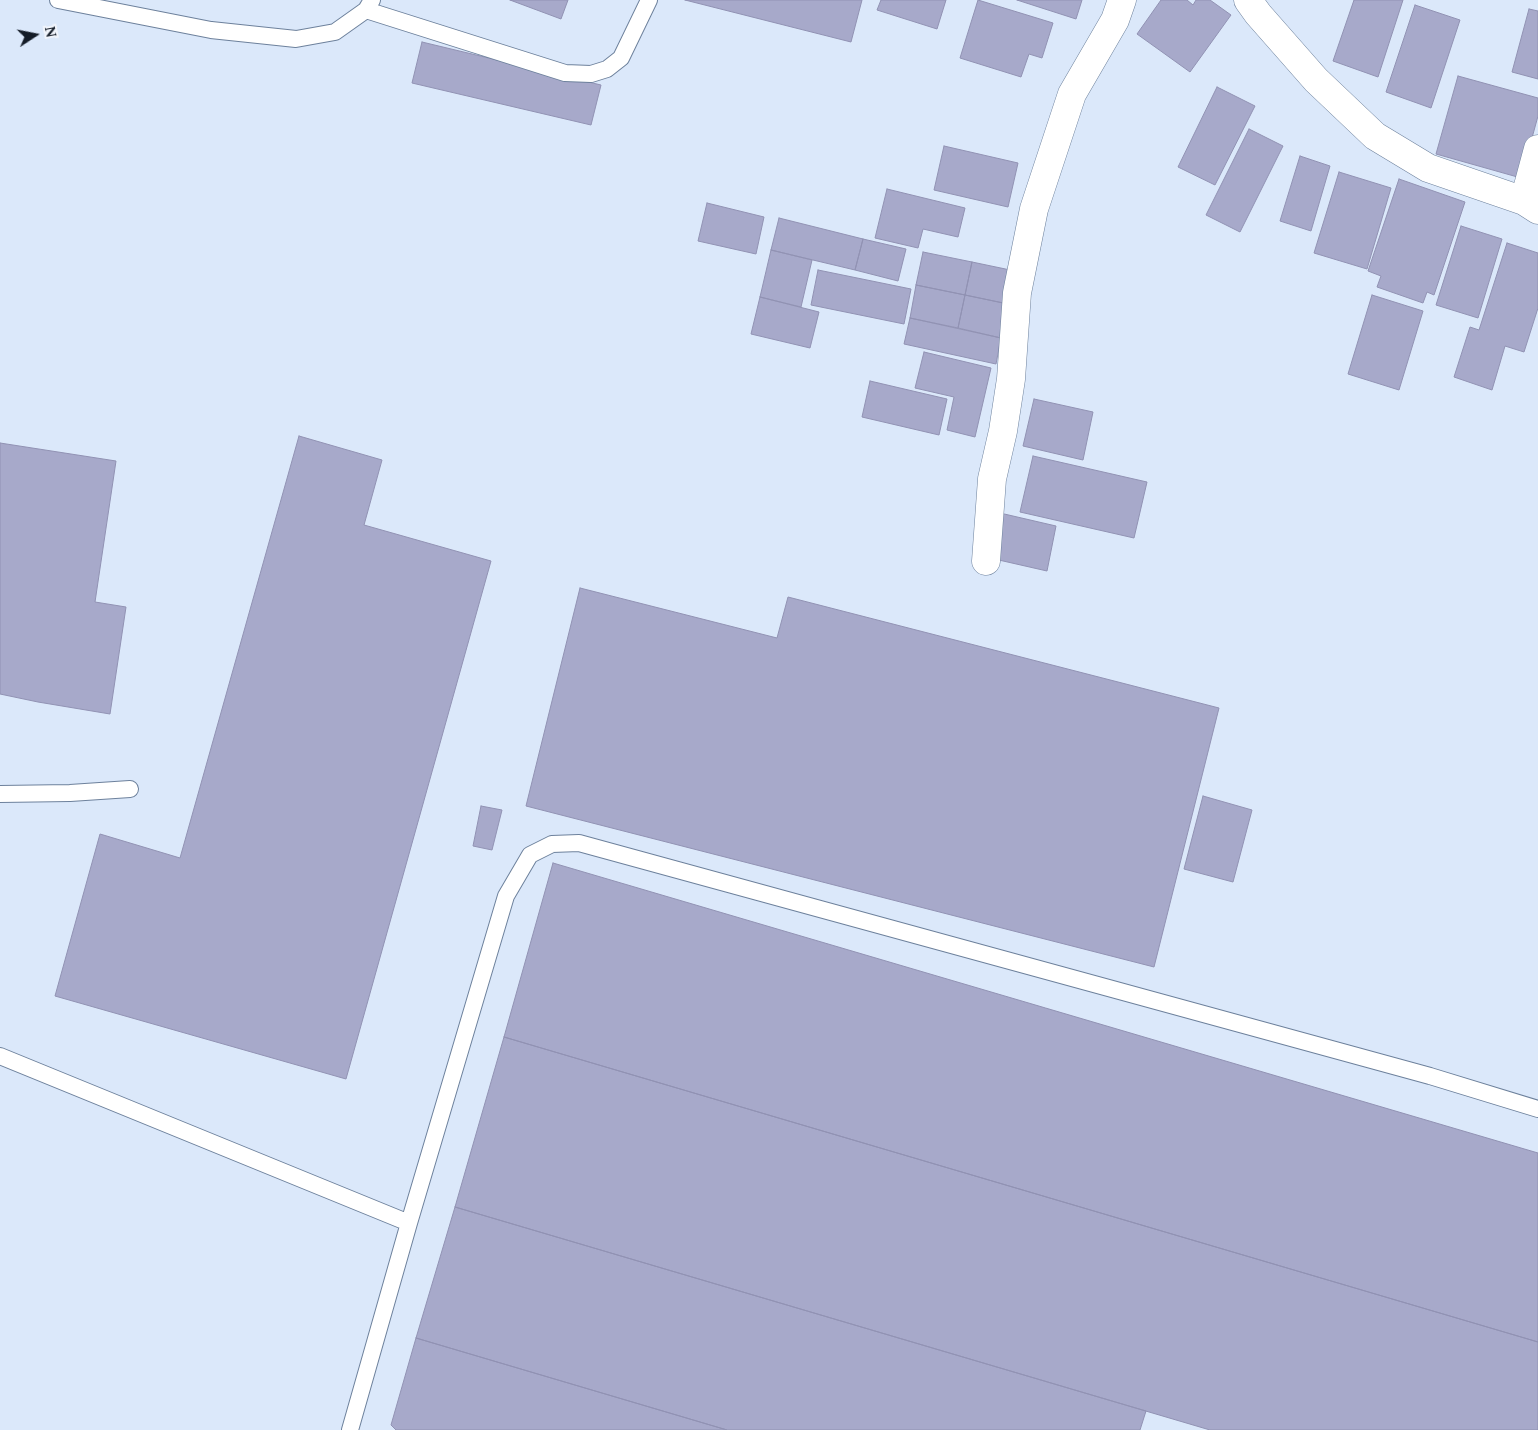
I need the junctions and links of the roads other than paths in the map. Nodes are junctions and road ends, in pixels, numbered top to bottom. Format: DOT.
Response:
graph roads {
  1 [pos="58,0"];
  2 [pos="650,0"];
  3 [pos="1122,0"];
  4 [pos="1248,0"];
  5 [pos="369,5"];
  6 [pos="1538,149"];
  7 [pos="1531,205"];
  8 [pos="986,561"];
  9 [pos="130,789"];
  10 [pos="0,794"];
  11 [pos="0,1056"];
  12 [pos="1538,1109"];
  13 [pos="409,1223"];
  14 [pos="350,1430"];
  1 -- 5 [label="lane"];
  2 -- 5 [label="lane"];
  3 -- 8 [label="street"];
  4 -- 7 [label="street"];
  6 -- 7 [label="street"];
  9 -- 10 [label="lane"];
  11 -- 13 [label="lane"];
  12 -- 13 [label="lane"];
  13 -- 14 [label="lane"];
}
